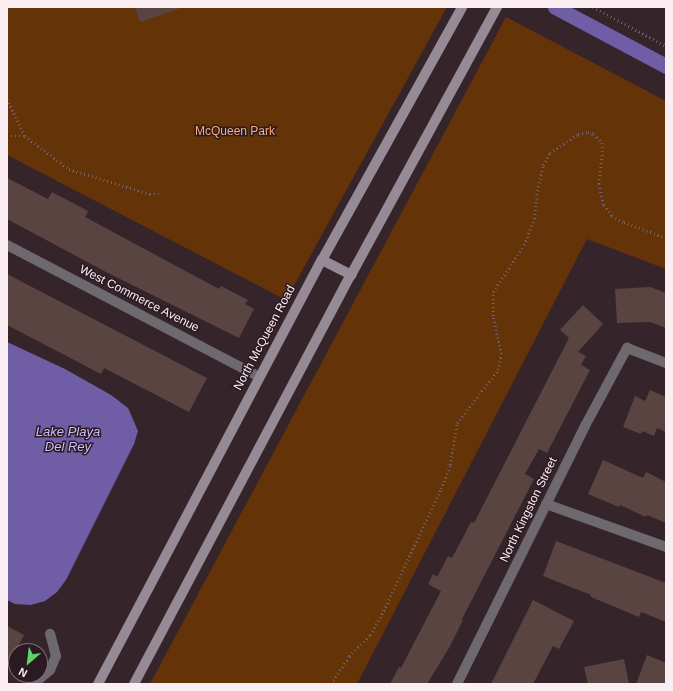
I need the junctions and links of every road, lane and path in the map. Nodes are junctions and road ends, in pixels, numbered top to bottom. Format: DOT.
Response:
graph roads {
  1 [pos="462,7"];
  2 [pos="497,7"];
  3 [pos="593,7"];
  4 [pos="666,46"];
  5 [pos="7,99"];
  6 [pos="7,136"];
  7 [pos="26,136"];
  8 [pos="161,194"];
  9 [pos="666,238"];
  10 [pos="7,246"];
  11 [pos="322,260"];
  12 [pos="351,275"];
  13 [pos="666,363"];
  14 [pos="259,377"];
  15 [pos="546,504"];
  16 [pos="666,547"];
  17 [pos="50,634"];
  18 [pos="33,684"];
  19 [pos="98,684"];
  20 [pos="134,684"];
  21 [pos="330,684"];
  22 [pos="457,684"];
  1 -- 11 [label="main road, North McQueen Road"];
  2 -- 12 [label="main road"];
  3 -- 4 [label="path"];
  5 -- 7 [label="path"];
  6 -- 7 [label="path"];
  7 -- 8 [label="path"];
  9 -- 21 [label="path"];
  10 -- 14 [label="street, West Commerce Avenue"];
  11 -- 12 [label="main road"];
  11 -- 14 [label="main road, North McQueen Road"];
  12 -- 20 [label="main road"];
  13 -- 15 [label="street, North Kingston Street"];
  14 -- 19 [label="main road, North McQueen Road"];
  15 -- 16 [label="street"];
  15 -- 22 [label="street, North Kingston Street"];
  17 -- 18 [label="street"];
}
